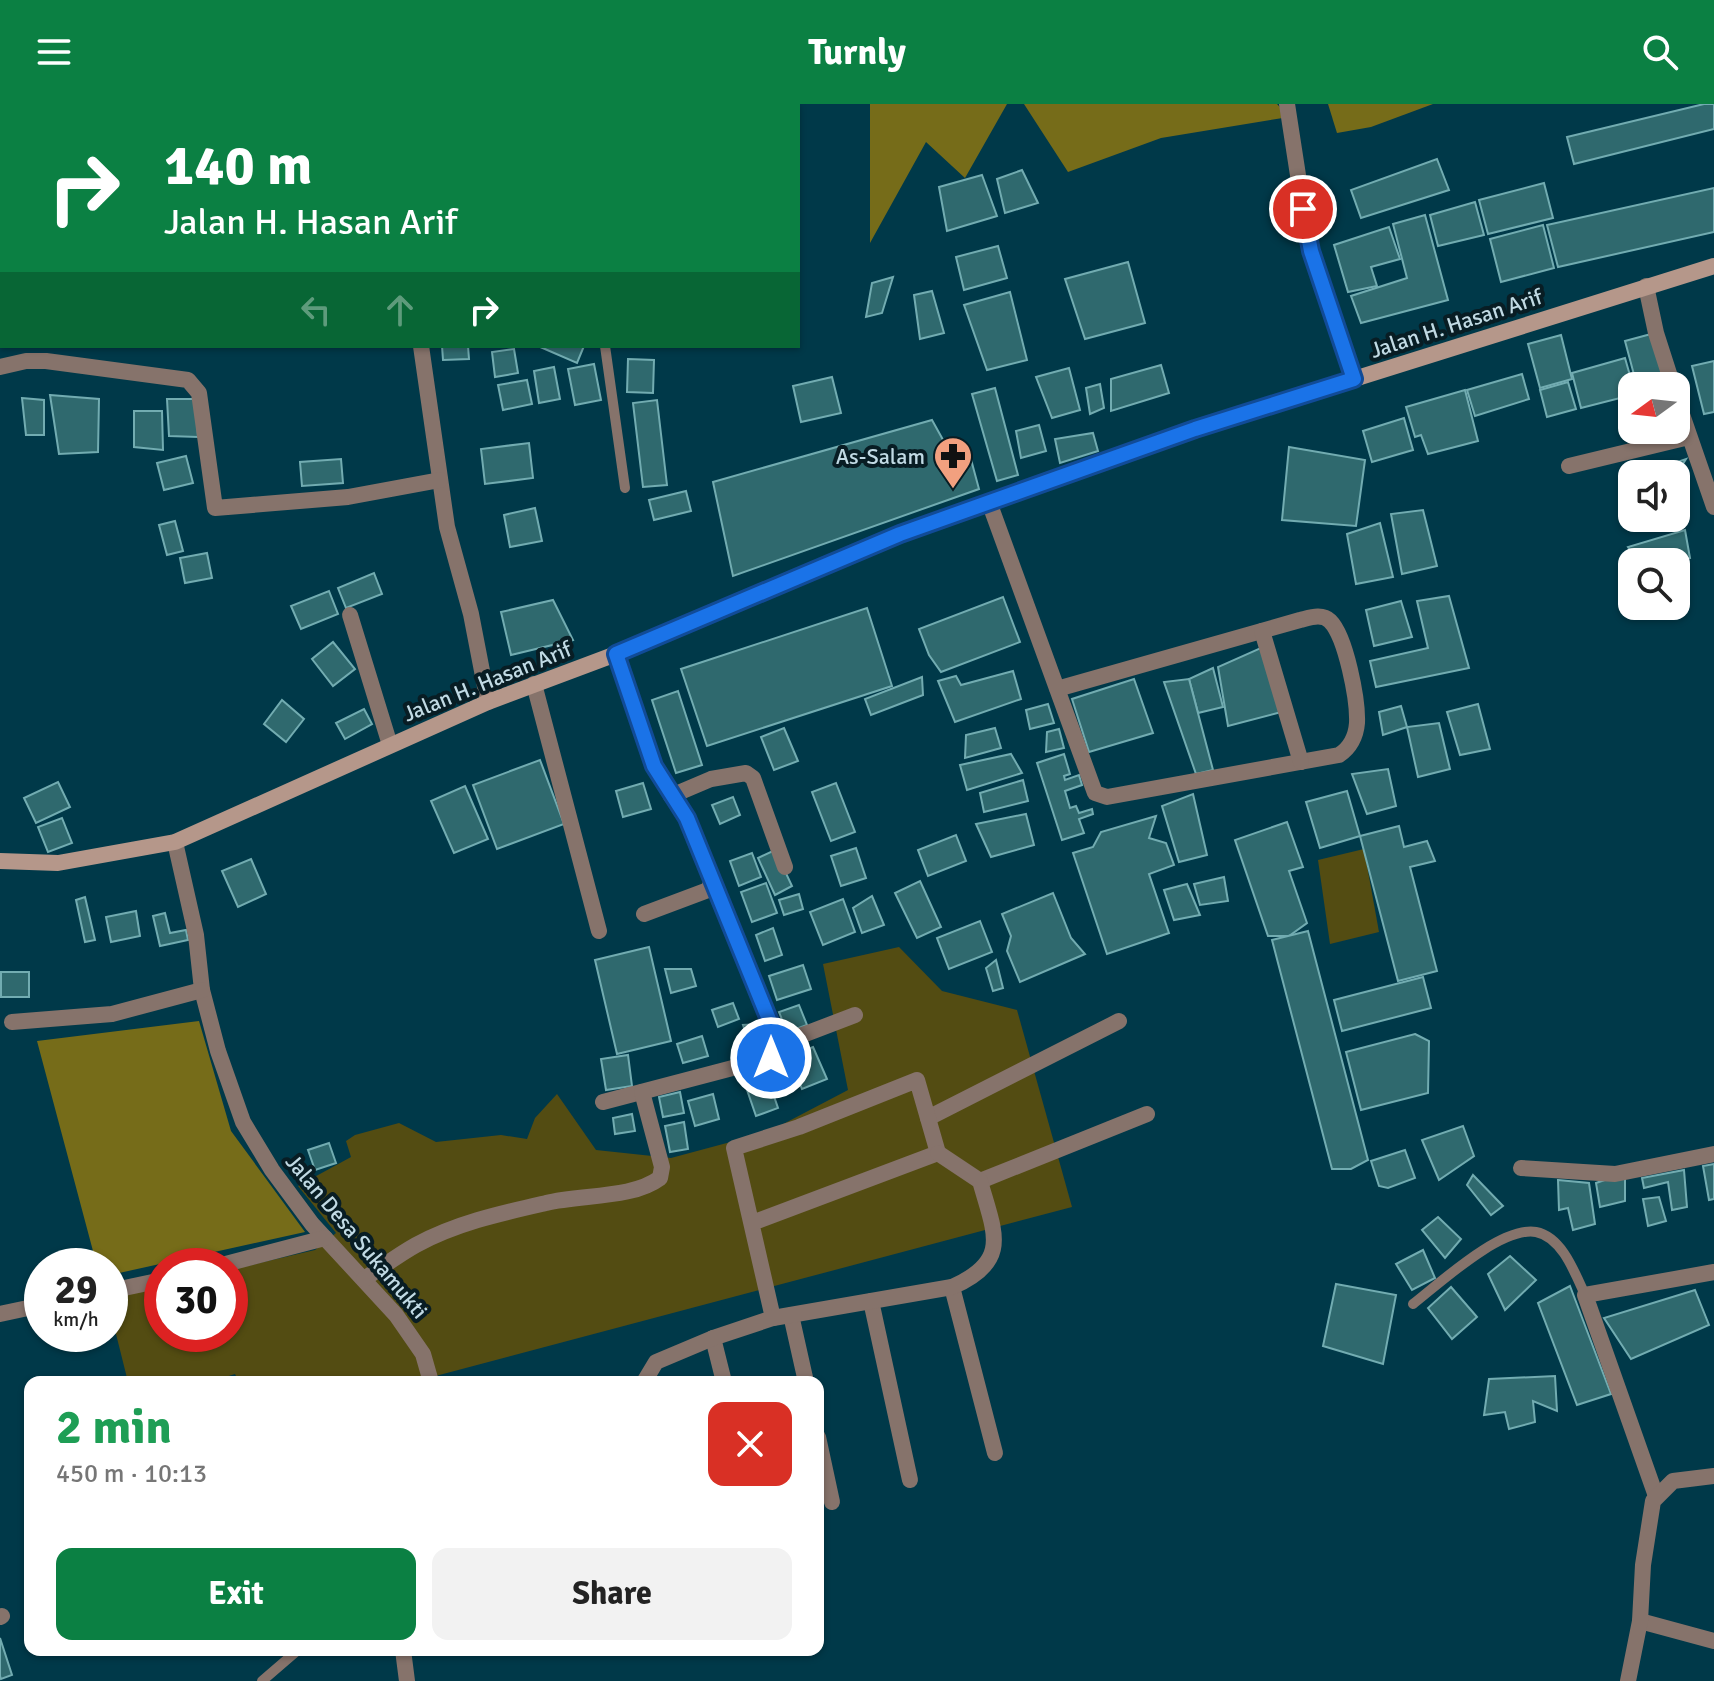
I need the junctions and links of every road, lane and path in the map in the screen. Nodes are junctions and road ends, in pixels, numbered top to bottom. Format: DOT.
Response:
graph roads {
  1 [pos="1287,104"];
  2 [pos="1714,266"];
  3 [pos="1646,286"];
  4 [pos="421,348"];
  5 [pos="605,348"];
  6 [pos="0,367"];
  7 [pos="1669,372"];
  8 [pos="1354,379"];
  9 [pos="1690,440"];
  10 [pos="1660,444"];
  11 [pos="1569,466"];
  12 [pos="440,480"];
  13 [pos="625,488"];
  14 [pos="989,502"];
  15 [pos="1714,507"];
  16 [pos="350,615"];
  17 [pos="1262,631"];
  18 [pos="616,654"];
  19 [pos="534,684"];
  20 [pos="1057,689"];
  21 [pos="488,702"];
  22 [pos="390,745"];
  23 [pos="1301,762"];
  24 [pos="671,796"];
  25 [pos="175,842"];
  26 [pos="0,861"];
  27 [pos="785,867"];
  28 [pos="712,876"];
  29 [pos="644,914"];
  30 [pos="599,931"];
  31 [pos="202,990"];
  32 [pos="855,1015"];
  33 [pos="1119,1021"];
  34 [pos="12,1022"];
  35 [pos="779,1044"];
  36 [pos="642,1092"];
  37 [pos="603,1102"];
  38 [pos="1147,1114"];
  39 [pos="928,1118"];
  40 [pos="938,1153"];
  41 [pos="1714,1154"];
  42 [pos="1521,1168"];
  43 [pos="980,1181"];
  44 [pos="752,1223"];
  45 [pos="325,1238"];
  46 [pos="248,1258"];
  47 [pos="1714,1272"];
  48 [pos="364,1279"];
  49 [pos="952,1287"];
  50 [pos="1585,1295"];
  51 [pos="871,1301"];
  52 [pos="1413,1304"];
  53 [pos="24,1309"];
  54 [pos="0,1314"];
  55 [pos="791,1315"];
  56 [pos="773,1318"];
  57 [pos="713,1338"];
  58 [pos="429,1376"];
  59 [pos="648,1376"];
  60 [pos="722,1376"];
  61 [pos="805,1376"];
  62 [pos="995,1453"];
  63 [pos="824,1465"];
  64 [pos="1714,1476"];
  65 [pos="910,1480"];
  66 [pos="1656,1496"];
  67 [pos="832,1502"];
  68 [pos="1640,1621"];
  69 [pos="1714,1641"];
  70 [pos="291,1656"];
  71 [pos="404,1656"];
  72 [pos="262,1681"];
  73 [pos="407,1681"];
  74 [pos="1628,1681"];
  1 -- 8 [label="street"];
  2 -- 3 [label="main road, Jalan H. Hasan Arif"];
  3 -- 7 [label="street"];
  3 -- 8 [label="main road, Jalan H. Hasan Arif"];
  4 -- 12 [label="street"];
  5 -- 13 [label="lane"];
  6 -- 12 [label="street"];
  8 -- 14 [label="main road, Jalan H. Hasan Arif"];
  9 -- 15 [label="street"];
  10 -- 11 [label="street"];
  12 -- 21 [label="street"];
  14 -- 18 [label="main road, Jalan H. Hasan Arif"];
  14 -- 20 [label="street"];
  16 -- 22 [label="street"];
  17 -- 20 [label="street"];
  17 -- 23 [label="street"];
  17 -- 23 [label="street"];
  18 -- 19 [label="main road, Jalan H. Hasan Arif"];
  18 -- 24 [label="street"];
  19 -- 21 [label="main road, Jalan H. Hasan Arif"];
  19 -- 30 [label="street"];
  20 -- 23 [label="street"];
  21 -- 22 [label="main road, Jalan H. Hasan Arif"];
  22 -- 25 [label="main road, Jalan H. Hasan Arif"];
  24 -- 27 [label="street"];
  24 -- 28 [label="street"];
  25 -- 26 [label="main road, Jalan H. Hasan Arif"];
  25 -- 31 [label="street, Jalan Desa Sukamukti"];
  28 -- 29 [label="street"];
  28 -- 35 [label="street"];
  31 -- 34 [label="street"];
  31 -- 45 [label="street, Jalan Desa Sukamukti"];
  32 -- 35 [label="street"];
  33 -- 39 [label="street"];
  35 -- 36 [label="street"];
  36 -- 37 [label="street"];
  36 -- 48 [label="street"];
  38 -- 43 [label="street"];
  39 -- 40 [label="street"];
  39 -- 44 [label="street"];
  40 -- 43 [label="street"];
  40 -- 44 [label="street"];
  41 -- 42 [label="street"];
  43 -- 49 [label="street"];
  44 -- 56 [label="street"];
  45 -- 46 [label="street"];
  45 -- 48 [label="street, Jalan Desa Sukamukti"];
  47 -- 50 [label="street"];
  48 -- 58 [label="street, Jalan Desa Sukamukti"];
  49 -- 51 [label="street"];
  49 -- 62 [label="street"];
  50 -- 52 [label="lane"];
  50 -- 66 [label="street"];
  51 -- 55 [label="street"];
  51 -- 65 [label="street"];
  53 -- 54 [label="street"];
  55 -- 56 [label="street"];
  55 -- 61 [label="street"];
  56 -- 57 [label="street"];
  57 -- 59 [label="street"];
  57 -- 60 [label="street"];
  63 -- 67 [label="street"];
  64 -- 66 [label="street"];
  66 -- 68 [label="street"];
  68 -- 69 [label="street"];
  68 -- 74 [label="street"];
  70 -- 72 [label="lane"];
  71 -- 73 [label="street"];
}
